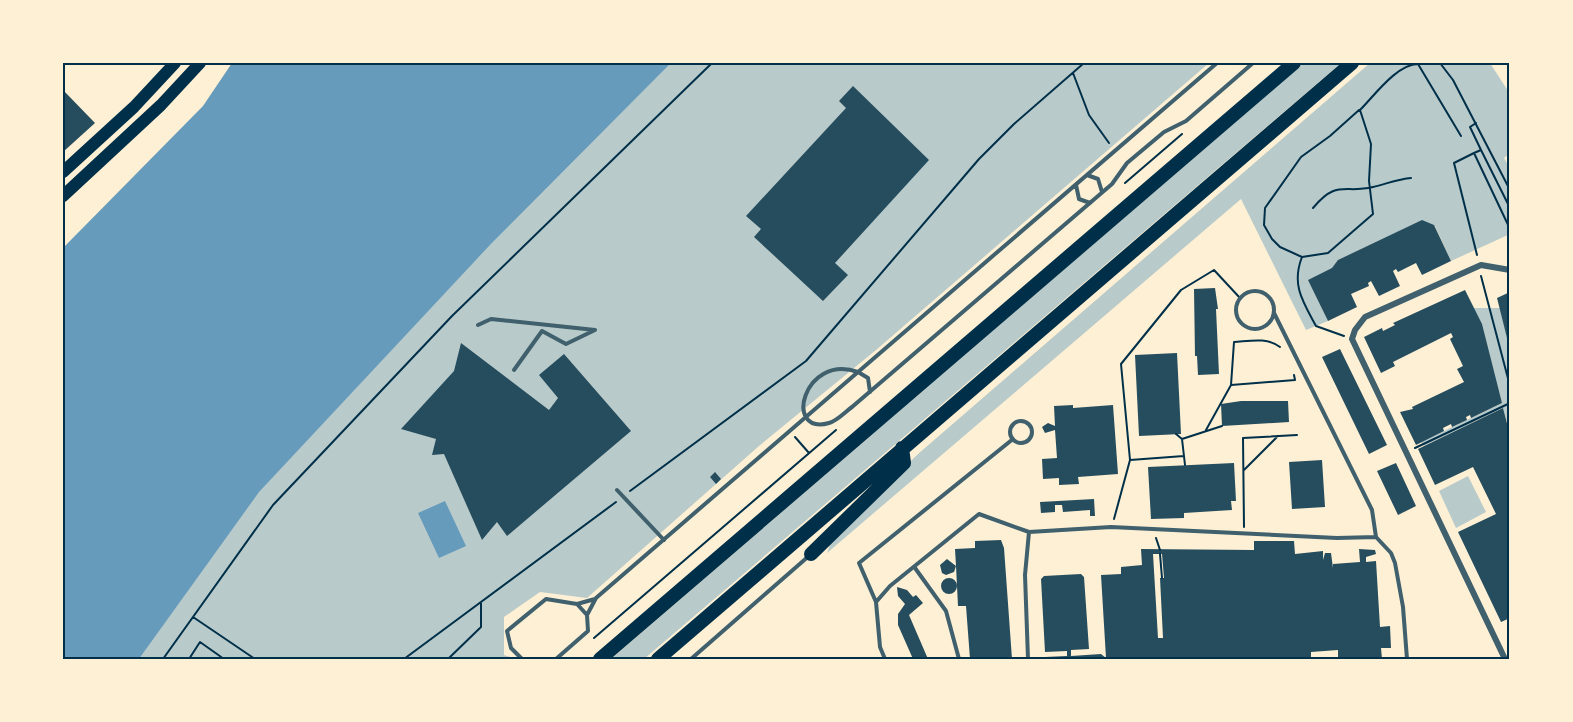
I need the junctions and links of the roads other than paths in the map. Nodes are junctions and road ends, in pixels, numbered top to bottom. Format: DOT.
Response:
graph roads {
  1 [pos="176,63"];
  2 [pos="200,63"];
  3 [pos="1217,63"];
  4 [pos="1253,63"];
  5 [pos="1294,63"];
  6 [pos="1352,63"];
  7 [pos="63,172"];
  8 [pos="1086,175"];
  9 [pos="1076,184"];
  10 [pos="1102,193"];
  11 [pos="63,196"];
  12 [pos="1090,202"];
  13 [pos="1510,270"];
  14 [pos="1274,313"];
  15 [pos="478,325"];
  16 [pos="514,370"];
  17 [pos="858,372"];
  18 [pos="870,392"];
  19 [pos="806,417"];
  20 [pos="1013,439"];
  21 [pos="902,448"];
  22 [pos="617,490"];
  23 [pos="1029,532"];
  24 [pos="1376,537"];
  25 [pos="664,540"];
  26 [pos="811,554"];
  27 [pos="915,568"];
  28 [pos="596,598"];
  29 [pos="876,602"];
  30 [pos="577,604"];
  31 [pos="587,615"];
  32 [pos="522,659"];
  33 [pos="556,659"];
  34 [pos="600,659"];
  35 [pos="658,659"];
  36 [pos="691,659"];
  37 [pos="885,659"];
  38 [pos="959,659"];
  39 [pos="1028,659"];
  40 [pos="1407,659"];
  41 [pos="1505,659"];
  1 -- 7 [label="main road"];
  2 -- 11 [label="main road"];
  3 -- 8 [label="lane"];
  4 -- 10 [label="lane"];
  5 -- 34 [label="highway"];
  6 -- 21 [label="highway"];
  8 -- 9 [label="lane"];
  8 -- 10 [label="lane"];
  9 -- 12 [label="lane"];
  9 -- 17 [label="lane"];
  10 -- 12 [label="lane"];
  12 -- 18 [label="lane"];
  13 -- 41 [label="street"];
  14 -- 14 [label="lane"];
  14 -- 24 [label="lane"];
  15 -- 16 [label="lane"];
  17 -- 18 [label="lane"];
  17 -- 19 [label="lane"];
  17 -- 19 [label="lane"];
  18 -- 19 [label="lane"];
  19 -- 25 [label="lane"];
  20 -- 20 [label="lane"];
  20 -- 29 [label="lane"];
  21 -- 26 [label="highway"];
  21 -- 35 [label="highway"];
  22 -- 25 [label="lane"];
  23 -- 24 [label="lane"];
  23 -- 27 [label="lane"];
  23 -- 39 [label="lane"];
  24 -- 40 [label="lane"];
  25 -- 28 [label="lane"];
  26 -- 36 [label="lane"];
  27 -- 29 [label="lane"];
  27 -- 38 [label="lane"];
  28 -- 30 [label="lane"];
  28 -- 31 [label="lane"];
  29 -- 37 [label="lane"];
  30 -- 31 [label="lane"];
  30 -- 32 [label="lane"];
  31 -- 33 [label="lane"];
}
